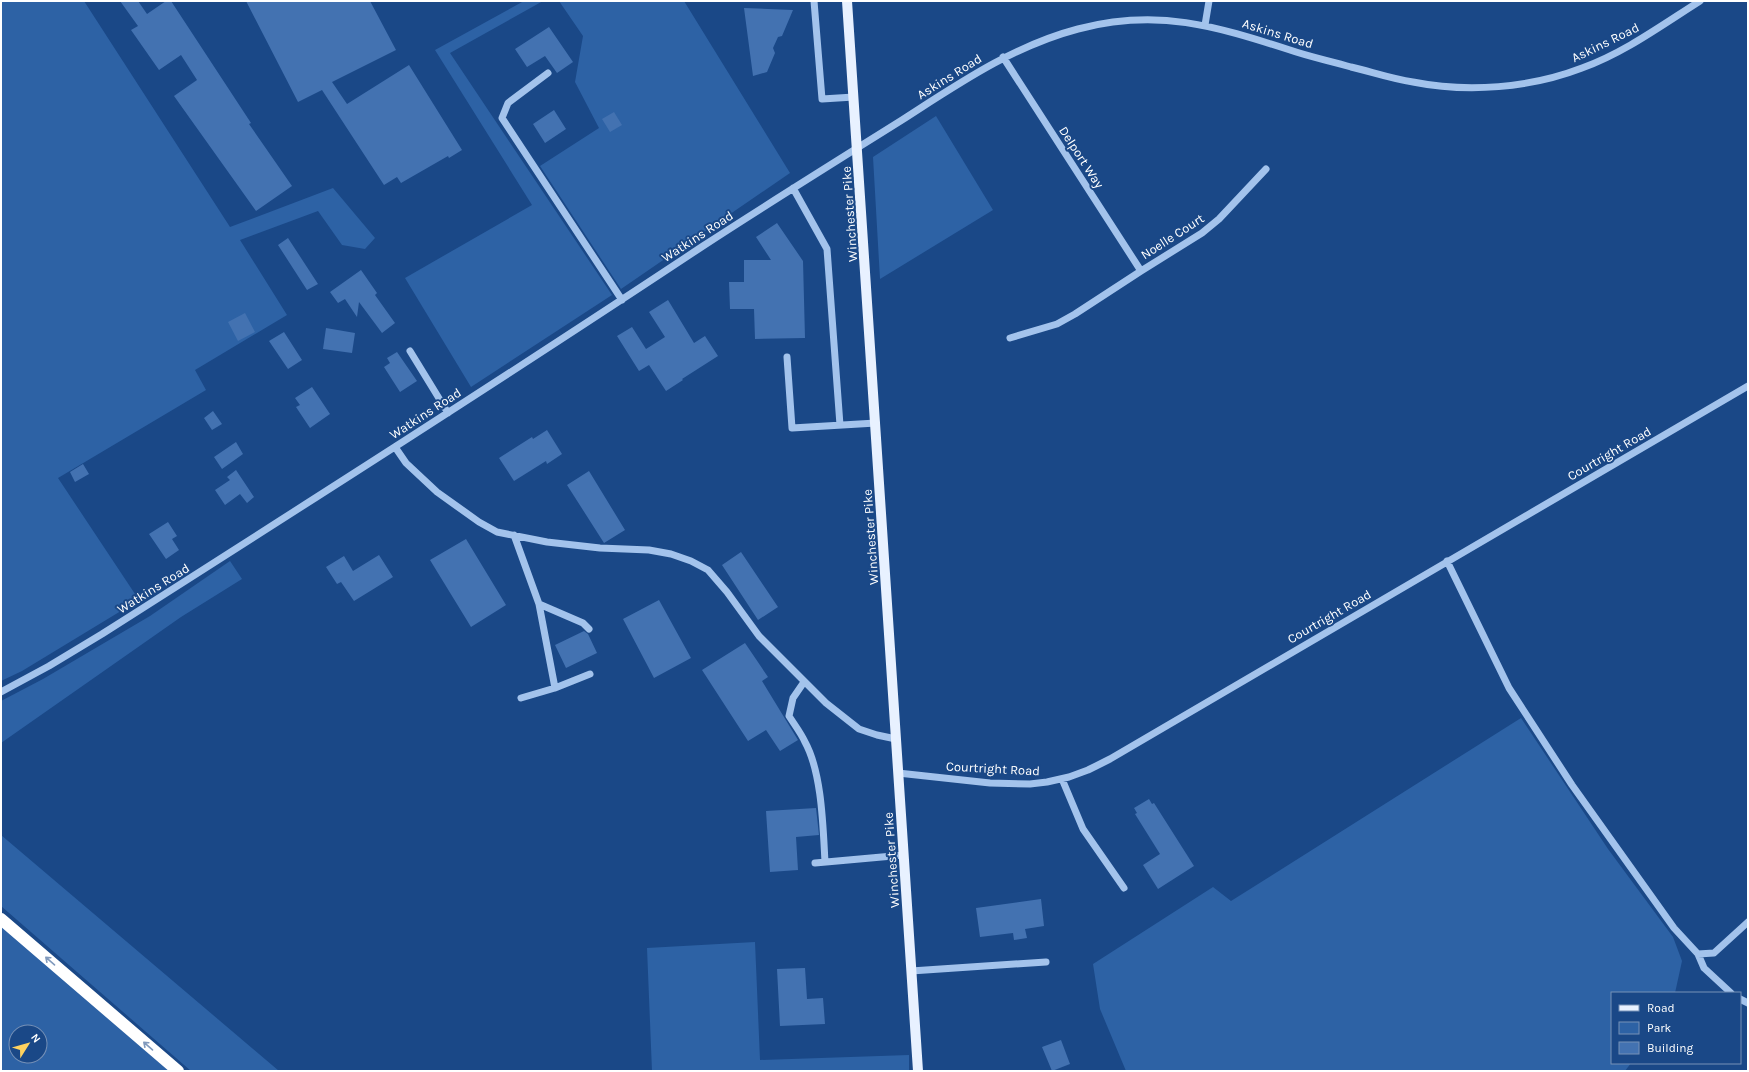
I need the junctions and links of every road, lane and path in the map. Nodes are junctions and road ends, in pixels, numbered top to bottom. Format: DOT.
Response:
graph roads {
  1 [pos="814,1"];
  2 [pos="847,1"];
  3 [pos="1210,1"];
  4 [pos="1700,1"];
  5 [pos="1205,25"];
  6 [pos="1003,57"];
  7 [pos="548,73"];
  8 [pos="854,97"];
  9 [pos="858,146"];
  10 [pos="1266,169"];
  11 [pos="793,188"];
  12 [pos="1141,270"];
  13 [pos="622,300"];
  14 [pos="1010,338"];
  15 [pos="410,351"];
  16 [pos="787,357"];
  17 [pos="1748,386"];
  18 [pos="448,413"];
  19 [pos="876,423"];
  20 [pos="840,426"];
  21 [pos="395,447"];
  22 [pos="514,535"];
  23 [pos="1447,561"];
  24 [pos="539,604"];
  25 [pos="589,630"];
  26 [pos="590,674"];
  27 [pos="804,682"];
  28 [pos="555,688"];
  29 [pos="1,692"];
  30 [pos="521,698"];
  31 [pos="896,739"];
  32 [pos="898,773"];
  33 [pos="1062,779"];
  34 [pos="904,855"];
  35 [pos="825,862"];
  36 [pos="815,863"];
  37 [pos="1124,888"];
  38 [pos="1,918"];
  39 [pos="1748,922"];
  40 [pos="1698,954"];
  41 [pos="1046,962"];
  42 [pos="911,971"];
  43 [pos="1730,992"];
  44 [pos="178,1071"];
  45 [pos="918,1071"];
  1 -- 8 [label="street"];
  2 -- 8 [label="main road, Winchester Pike"];
  3 -- 5 [label="street"];
  4 -- 5 [label="street, Askins Road"];
  5 -- 6 [label="street, Askins Road"];
  6 -- 9 [label="street, Askins Road"];
  6 -- 12 [label="street, Delport Way"];
  7 -- 13 [label="street"];
  8 -- 9 [label="main road, Winchester Pike"];
  9 -- 11 [label="street, Watkins Road"];
  9 -- 19 [label="main road, Winchester Pike"];
  10 -- 12 [label="street, Noelle Court"];
  11 -- 13 [label="street, Watkins Road"];
  11 -- 20 [label="street"];
  12 -- 14 [label="street, Noelle Court"];
  13 -- 18 [label="street, Watkins Road"];
  15 -- 18 [label="street"];
  16 -- 20 [label="street"];
  17 -- 23 [label="street, Courtright Road"];
  18 -- 21 [label="street, Watkins Road"];
  19 -- 20 [label="street"];
  19 -- 31 [label="main road, Winchester Pike"];
  21 -- 22 [label="street"];
  21 -- 29 [label="street, Watkins Road"];
  22 -- 24 [label="street"];
  22 -- 27 [label="street"];
  23 -- 33 [label="street, Courtright Road"];
  23 -- 40 [label="street"];
  24 -- 25 [label="street"];
  24 -- 28 [label="street"];
  26 -- 28 [label="street"];
  27 -- 31 [label="street"];
  27 -- 35 [label="street"];
  28 -- 30 [label="street"];
  31 -- 32 [label="main road, Winchester Pike"];
  32 -- 33 [label="street, Courtright Road"];
  32 -- 34 [label="main road, Winchester Pike"];
  33 -- 37 [label="street"];
  34 -- 35 [label="street"];
  34 -- 42 [label="main road, Winchester Pike"];
  35 -- 36 [label="street"];
  44 -- 38 [label="highway, one-way"];
  39 -- 40 [label="street"];
  40 -- 43 [label="street"];
  41 -- 42 [label="street"];
  42 -- 45 [label="main road, Winchester Pike"];
}
